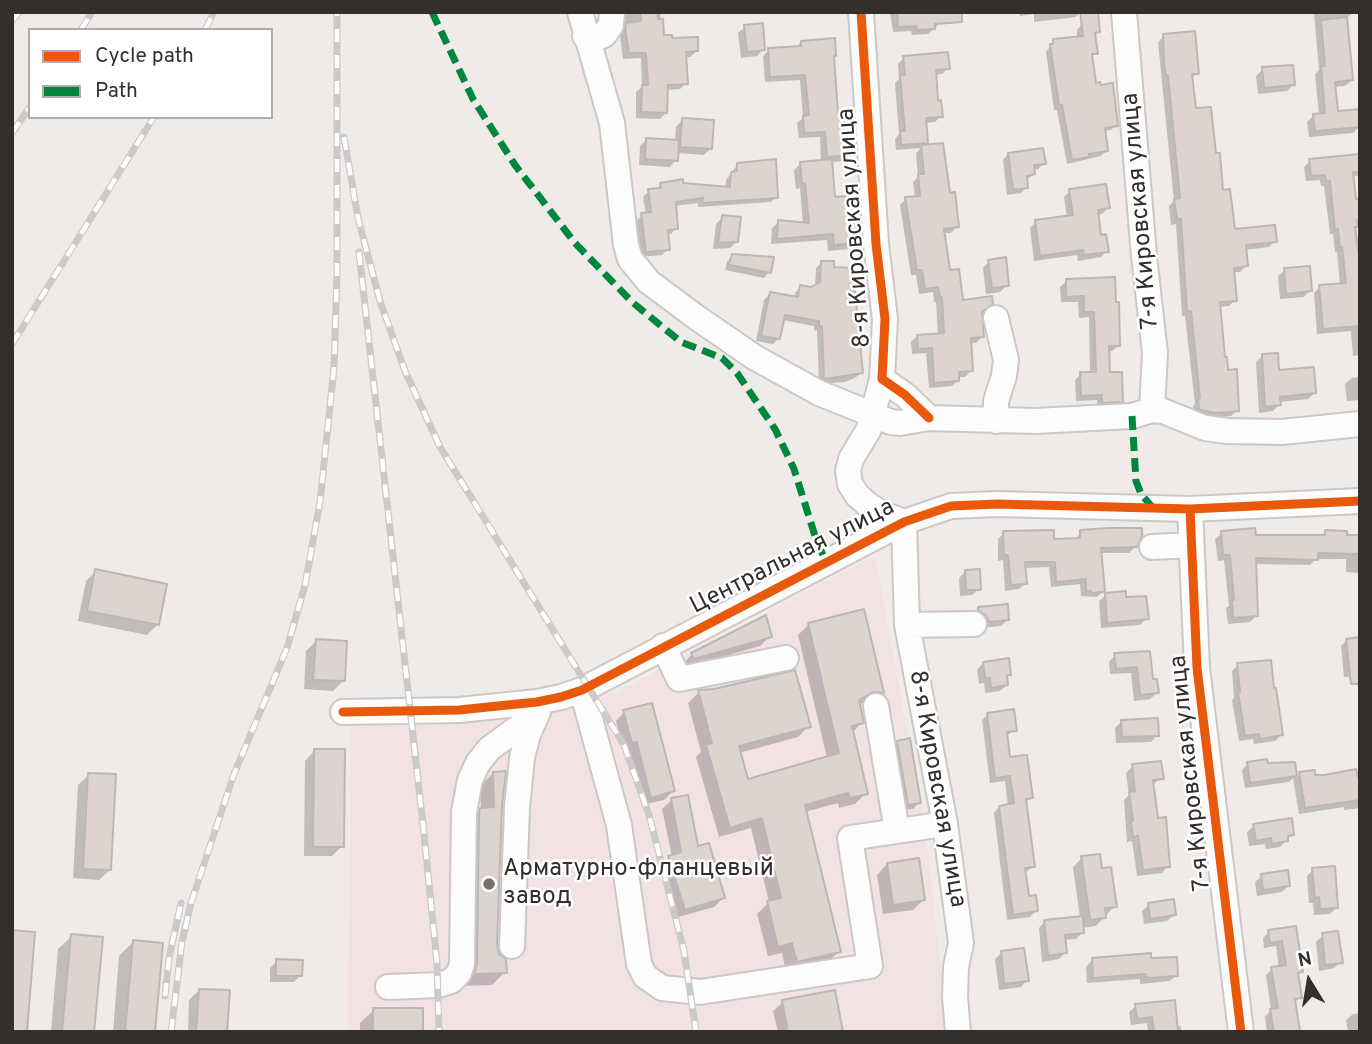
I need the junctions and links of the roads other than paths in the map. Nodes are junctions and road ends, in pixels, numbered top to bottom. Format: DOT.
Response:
graph roads {
  1 [pos="580,12"];
  2 [pos="611,12"];
  3 [pos="861,12"];
  4 [pos="1124,12"];
  5 [pos="585,36"];
  6 [pos="996,318"];
  7 [pos="882,379"];
  8 [pos="1152,410"];
  9 [pos="874,414"];
  10 [pos="929,418"];
  11 [pos="996,421"];
  12 [pos="1360,424"];
  13 [pos="1360,501"];
  14 [pos="1190,509"];
  15 [pos="904,522"];
  16 [pos="1191,545"];
  17 [pos="1152,547"];
  18 [pos="974,624"];
  19 [pos="907,625"];
  20 [pos="663,646"];
  21 [pos="786,658"];
  22 [pos="582,690"];
  23 [pos="876,706"];
  24 [pos="540,708"];
  25 [pos="343,712"];
  26 [pos="945,824"];
  27 [pos="897,831"];
  28 [pos="512,946"];
  29 [pos="388,987"];
  30 [pos="958,1032"];
  31 [pos="1241,1032"];
  1 -- 5 [label="street"];
  2 -- 5 [label="street"];
  3 -- 7 [label="street, 8-я Кировская улица"];
  4 -- 8 [label="street, 7-я Кировская улица"];
  5 -- 9 [label="street"];
  6 -- 11 [label="street"];
  7 -- 9 [label="street, 8-я Кировская улица"];
  7 -- 10 [label="street, 8-я Кировская улица"];
  8 -- 11 [label="street"];
  8 -- 12 [label="street"];
  9 -- 10 [label="street"];
  9 -- 15 [label="street, 8-я Кировская улица"];
  10 -- 11 [label="street"];
  13 -- 14 [label="street, Центральная улица"];
  14 -- 15 [label="street, Центральная улица"];
  14 -- 16 [label="street, 7-я Кировская улица"];
  15 -- 19 [label="street, 8-я Кировская улица"];
  15 -- 20 [label="street, Центральная улица"];
  16 -- 17 [label="street"];
  16 -- 31 [label="street, 7-я Кировская улица"];
  18 -- 19 [label="street"];
  19 -- 26 [label="street, 8-я Кировская улица"];
  20 -- 21 [label="street"];
  20 -- 22 [label="street, Центральная улица"];
  22 -- 24 [label="street, Центральная улица"];
  22 -- 27 [label="street"];
  23 -- 27 [label="street"];
  24 -- 25 [label="street, Центральная улица"];
  24 -- 28 [label="street"];
  24 -- 29 [label="street"];
  26 -- 27 [label="street"];
  26 -- 30 [label="street, 8-я Кировская улица"];
}
